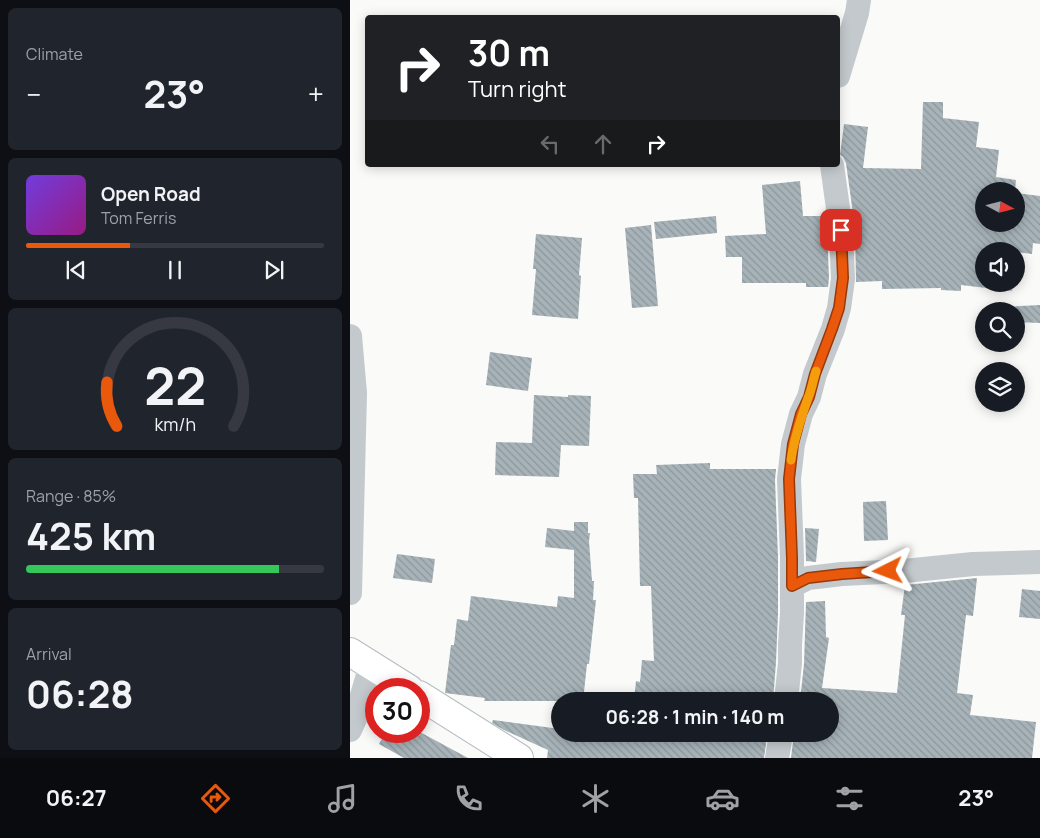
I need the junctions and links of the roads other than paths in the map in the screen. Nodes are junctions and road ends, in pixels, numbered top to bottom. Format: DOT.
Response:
graph roads {
  1 [pos="859,0"];
  2 [pos="840,69"];
  3 [pos="832,167"];
  4 [pos="350,336"];
  5 [pos="1040,562"];
  6 [pos="792,586"];
  7 [pos="350,593"];
  8 [pos="361,658"];
  9 [pos="392,678"];
  10 [pos="787,692"];
  11 [pos="430,702"];
  12 [pos="350,730"];
  13 [pos="780,742"];
  14 [pos="519,758"];
  15 [pos="777,758"];
  1 -- 2 [label="street"];
  3 -- 6 [label="street"];
  4 -- 7 [label="street"];
  5 -- 6 [label="street"];
  6 -- 10 [label="street"];
  8 -- 9 [label="street"];
  8 -- 12 [label="street"];
  11 -- 14 [label="street"];
  13 -- 15 [label="street"];
}
